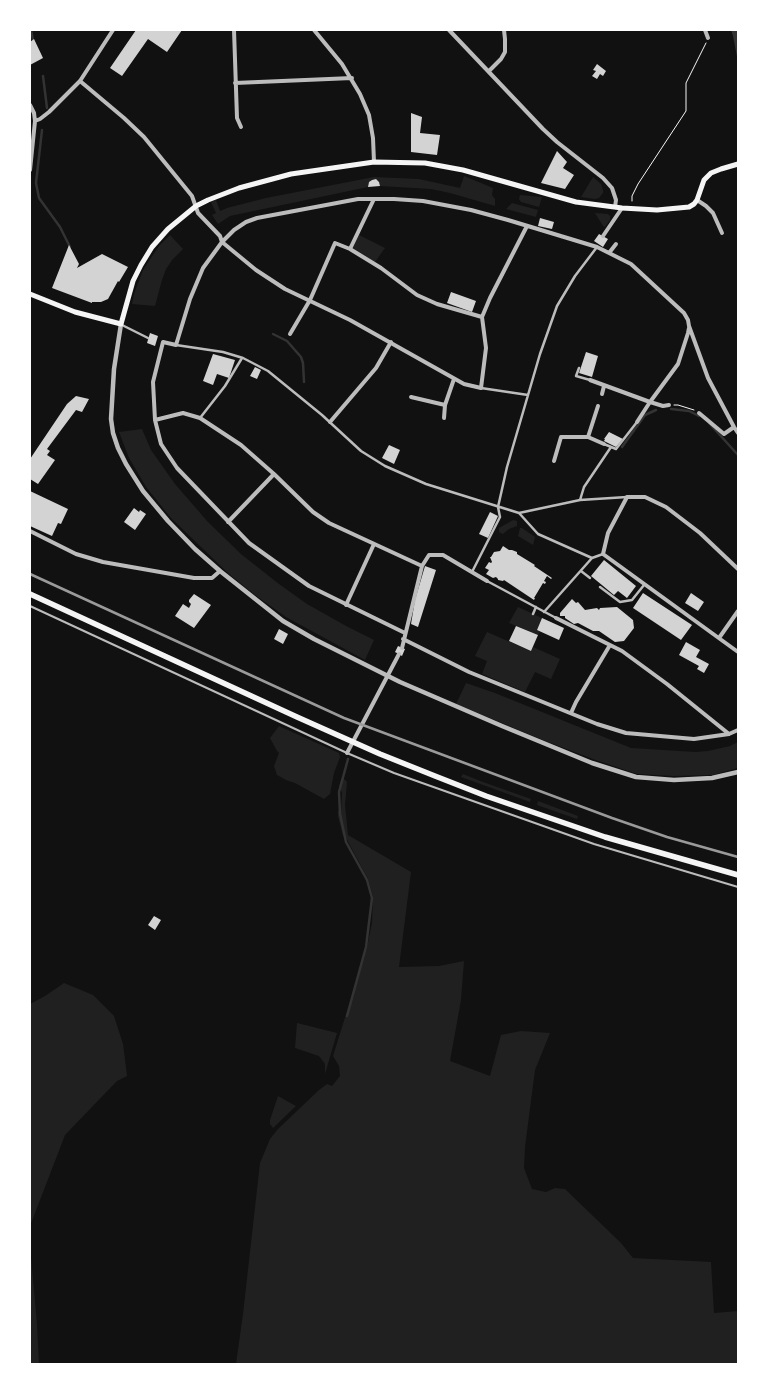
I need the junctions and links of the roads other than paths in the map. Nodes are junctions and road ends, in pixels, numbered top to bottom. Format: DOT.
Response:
graph roads {
  1 [pos="113,30"];
  2 [pos="234,30"];
  3 [pos="314,30"];
  4 [pos="450,30"];
  5 [pos="504,30"];
  6 [pos="705,30"];
  7 [pos="708,38"];
  8 [pos="489,70"];
  9 [pos="352,78"];
  10 [pos="80,81"];
  11 [pos="235,83"];
  12 [pos="30,105"];
  13 [pos="35,121"];
  14 [pos="241,127"];
  15 [pos="374,162"];
  16 [pos="738,164"];
  17 [pos="30,170"];
  18 [pos="374,199"];
  19 [pos="697,200"];
  20 [pos="196,206"];
  21 [pos="615,207"];
  22 [pos="622,208"];
  23 [pos="527,226"];
  24 [pos="722,233"];
  25 [pos="604,236"];
  26 [pos="222,242"];
  27 [pos="616,244"];
  28 [pos="598,245"];
  29 [pos="350,249"];
  30 [pos="609,253"];
  31 [pos="30,294"];
  32 [pos="310,300"];
  33 [pos="482,317"];
  34 [pos="121,324"];
  35 [pos="689,326"];
  36 [pos="290,334"];
  37 [pos="148,338"];
  38 [pos="157,341"];
  39 [pos="163,342"];
  40 [pos="391,342"];
  41 [pos="176,345"];
  42 [pos="243,358"];
  43 [pos="579,368"];
  44 [pos="454,379"];
  45 [pos="590,380"];
  46 [pos="604,386"];
  47 [pos="481,388"];
  48 [pos="602,394"];
  49 [pos="528,396"];
  50 [pos="411,397"];
  51 [pos="650,402"];
  52 [pos="445,405"];
  53 [pos="668,405"];
  54 [pos="598,406"];
  55 [pos="699,413"];
  56 [pos="200,418"];
  57 [pos="444,418"];
  58 [pos="155,420"];
  59 [pos="330,422"];
  60 [pos="637,422"];
  61 [pos="734,427"];
  62 [pos="738,432"];
  63 [pos="588,437"];
  64 [pos="604,444"];
  65 [pos="611,447"];
  66 [pos="554,461"];
  67 [pos="274,474"];
  68 [pos="627,496"];
  69 [pos="580,500"];
  70 [pos="498,507"];
  71 [pos="519,513"];
  72 [pos="228,522"];
  73 [pos="30,531"];
  74 [pos="374,544"];
  75 [pos="603,554"];
  76 [pos="592,558"];
  77 [pos="422,566"];
  78 [pos="738,569"];
  79 [pos="220,571"];
  80 [pos="581,571"];
  81 [pos="472,572"];
  82 [pos="590,578"];
  83 [pos="487,581"];
  84 [pos="644,584"];
  85 [pos="600,587"];
  86 [pos="30,594"];
  87 [pos="346,605"];
  88 [pos="30,606"];
  89 [pos="536,607"];
  90 [pos="738,611"];
  91 [pos="544,612"];
  92 [pos="533,614"];
  93 [pos="556,618"];
  94 [pos="405,633"];
  95 [pos="719,638"];
  96 [pos="404,639"];
  97 [pos="610,645"];
  98 [pos="402,648"];
  99 [pos="738,652"];
  100 [pos="399,654"];
  101 [pos="388,676"];
  102 [pos="571,713"];
  103 [pos="738,730"];
  104 [pos="729,734"];
  105 [pos="348,751"];
  106 [pos="738,772"];
  107 [pos="738,875"];
  108 [pos="738,887"];
  1 -- 10 [label="street"];
  2 -- 11 [label="street"];
  3 -- 9 [label="street"];
  4 -- 8 [label="street"];
  5 -- 8 [label="street"];
  6 -- 7 [label="street"];
  8 -- 21 [label="street"];
  9 -- 11 [label="street"];
  9 -- 15 [label="street"];
  10 -- 13 [label="street"];
  10 -- 20 [label="street"];
  11 -- 14 [label="street"];
  12 -- 13 [label="street"];
  13 -- 17 [label="street"];
  15 -- 20 [label="main road"];
  15 -- 21 [label="main road"];
  16 -- 19 [label="main road"];
  18 -- 23 [label="street"];
  18 -- 26 [label="street"];
  18 -- 29 [label="street"];
  19 -- 22 [label="main road"];
  19 -- 24 [label="street"];
  20 -- 26 [label="street"];
  20 -- 34 [label="main road"];
  21 -- 22 [label="main road"];
  22 -- 25 [label="street"];
  23 -- 28 [label="street"];
  23 -- 33 [label="street"];
  26 -- 32 [label="street"];
  26 -- 41 [label="street"];
  27 -- 30 [label="street"];
  28 -- 30 [label="street"];
  28 -- 49 [label="street"];
  29 -- 32 [label="street"];
  29 -- 33 [label="street"];
  30 -- 35 [label="street"];
  31 -- 34 [label="main road"];
  32 -- 36 [label="street"];
  32 -- 40 [label="street"];
  33 -- 47 [label="street"];
  34 -- 37 [label="street"];
  34 -- 79 [label="street"];
  35 -- 51 [label="street"];
  35 -- 61 [label="street"];
  38 -- 39 [label="street"];
  39 -- 41 [label="street"];
  39 -- 58 [label="street"];
  40 -- 44 [label="street"];
  40 -- 59 [label="street"];
  41 -- 42 [label="street"];
  42 -- 56 [label="street"];
  42 -- 59 [label="street"];
  43 -- 45 [label="street"];
  44 -- 47 [label="street"];
  44 -- 52 [label="street"];
  45 -- 46 [label="street"];
  46 -- 48 [label="street"];
  46 -- 51 [label="street"];
  47 -- 49 [label="street"];
  49 -- 70 [label="street"];
  50 -- 52 [label="street"];
  51 -- 53 [label="street"];
  51 -- 60 [label="street"];
  52 -- 57 [label="street"];
  54 -- 63 [label="street"];
  55 -- 61 [label="street"];
  56 -- 58 [label="street"];
  56 -- 67 [label="street"];
  58 -- 72 [label="street"];
  59 -- 70 [label="street"];
  60 -- 65 [label="street"];
  61 -- 62 [label="street"];
  63 -- 64 [label="street"];
  63 -- 66 [label="street"];
  64 -- 65 [label="street"];
  65 -- 69 [label="street"];
  67 -- 72 [label="street"];
  67 -- 74 [label="street"];
  68 -- 69 [label="street"];
  68 -- 75 [label="street"];
  68 -- 78 [label="street"];
  69 -- 71 [label="street"];
  70 -- 71 [label="street"];
  70 -- 81 [label="street"];
  71 -- 76 [label="street"];
  72 -- 87 [label="street"];
  73 -- 79 [label="street"];
  74 -- 77 [label="street"];
  74 -- 87 [label="street"];
  75 -- 76 [label="street"];
  75 -- 84 [label="street"];
  76 -- 80 [label="street"];
  77 -- 81 [label="street"];
  77 -- 94 [label="street"];
  79 -- 101 [label="street"];
  80 -- 82 [label="street"];
  80 -- 91 [label="street"];
  81 -- 83 [label="street"];
  83 -- 89 [label="street"];
  84 -- 85 [label="street"];
  84 -- 95 [label="street"];
  86 -- 107 [label="main road"];
  87 -- 94 [label="street"];
  88 -- 105 [label="lane"];
  89 -- 91 [label="street"];
  89 -- 92 [label="street"];
  90 -- 95 [label="street"];
  91 -- 93 [label="street"];
  93 -- 97 [label="street"];
  94 -- 96 [label="street"];
  95 -- 99 [label="street"];
  96 -- 98 [label="street"];
  96 -- 102 [label="street"];
  97 -- 102 [label="street"];
  97 -- 104 [label="street"];
  100 -- 101 [label="street"];
  101 -- 105 [label="street"];
  101 -- 106 [label="street"];
  102 -- 104 [label="street"];
  103 -- 104 [label="street"];
  105 -- 108 [label="lane"];
}
